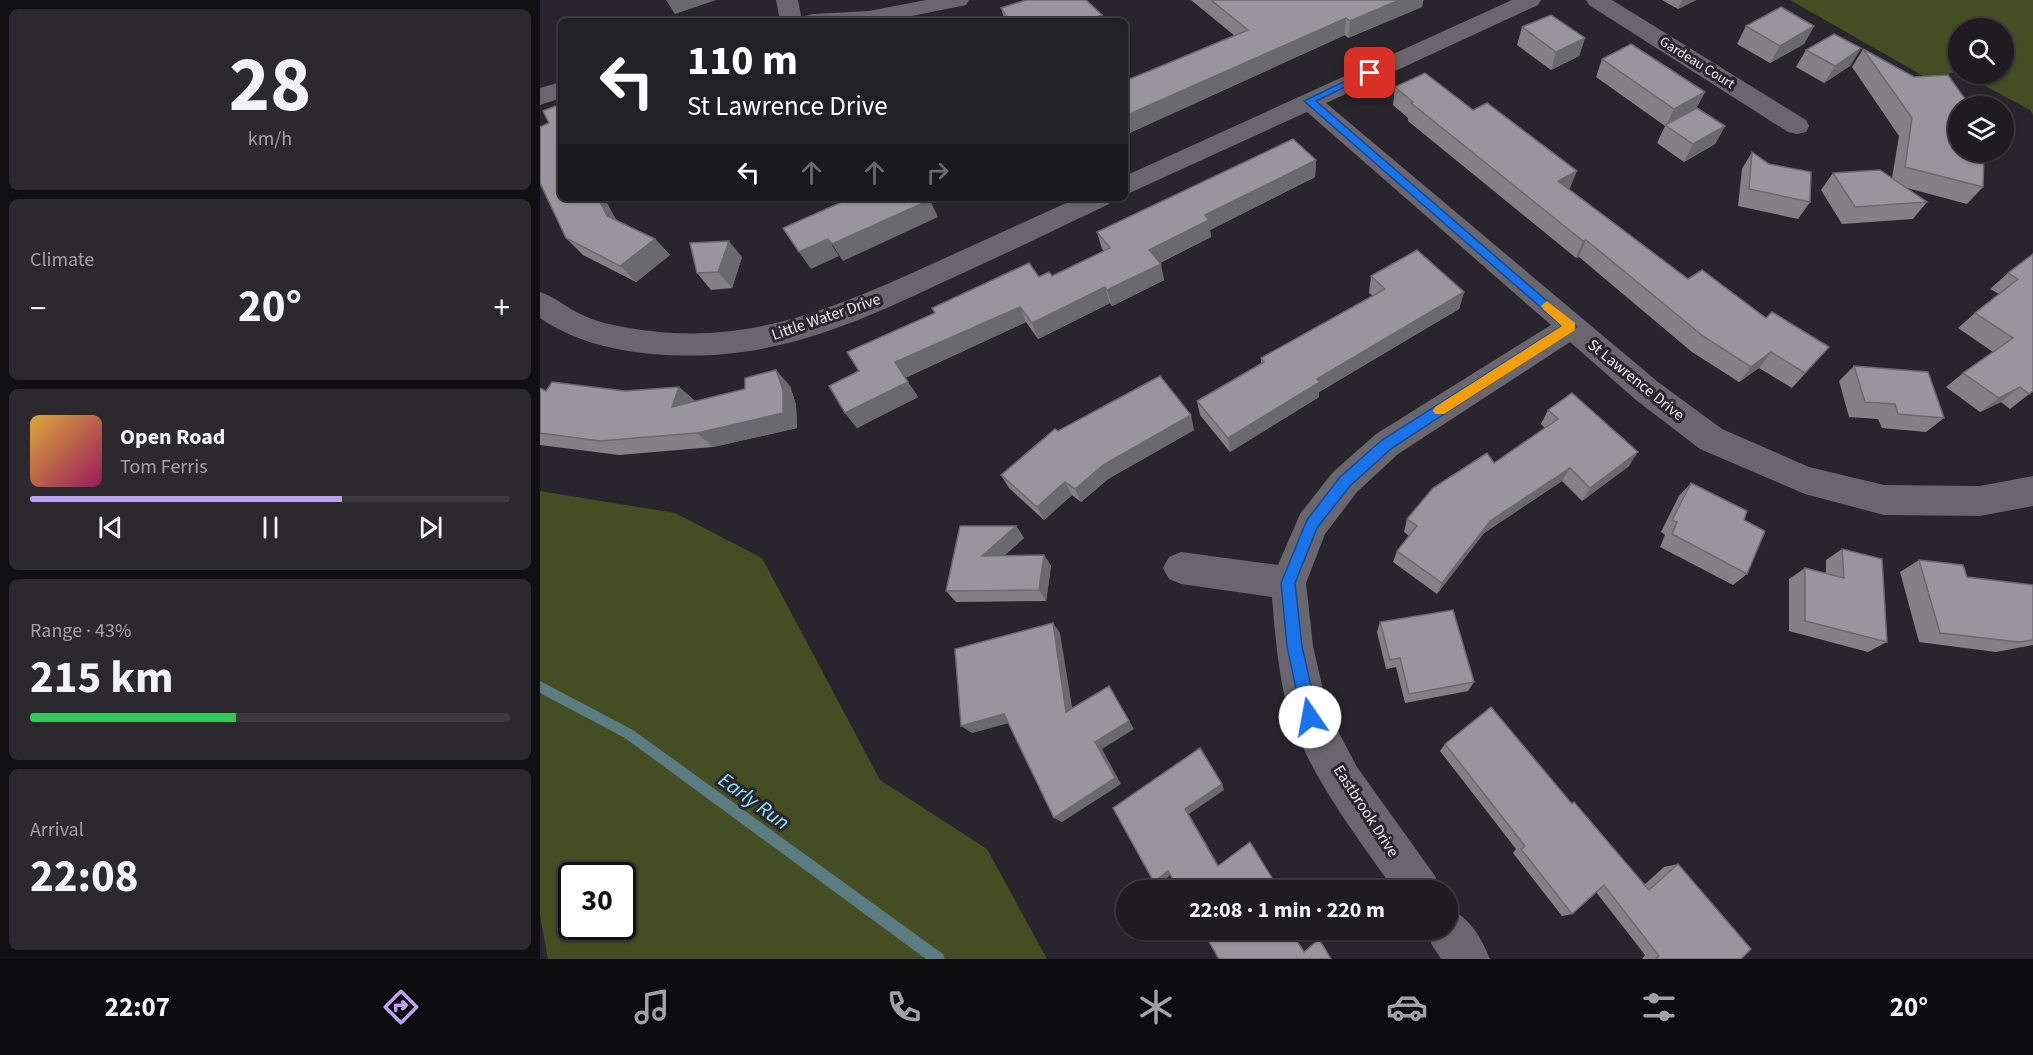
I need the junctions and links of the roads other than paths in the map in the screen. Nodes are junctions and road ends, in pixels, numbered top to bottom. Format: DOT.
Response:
graph roads {
  1 [pos="787,0"];
  2 [pos="958,0"];
  3 [pos="1530,0"];
  4 [pos="1598,0"];
  5 [pos="790,18"];
  6 [pos="869,18"];
  7 [pos="558,90"];
  8 [pos="540,97"];
  9 [pos="1309,101"];
  10 [pos="1797,126"];
  11 [pos="1128,185"];
  12 [pos="1094,201"];
  13 [pos="540,303"];
  14 [pos="1571,327"];
  15 [pos="2033,491"];
  16 [pos="1181,568"];
  17 [pos="1288,583"];
  18 [pos="1412,880"];
  19 [pos="1454,940"];
  20 [pos="1468,959"];
  1 -- 5 [label="street"];
  2 -- 6 [label="street"];
  3 -- 9 [label="street"];
  4 -- 10 [label="street, Gardeau Court"];
  7 -- 8 [label="street"];
  9 -- 11 [label="street"];
  9 -- 14 [label="street, St Lawrence Drive"];
  12 -- 13 [label="street, Little Water Drive"];
  14 -- 15 [label="street, St Lawrence Drive"];
  14 -- 17 [label="street, Eastbrook Drive"];
  16 -- 17 [label="street"];
  17 -- 18 [label="street, Eastbrook Drive"];
  19 -- 20 [label="street"];
}
